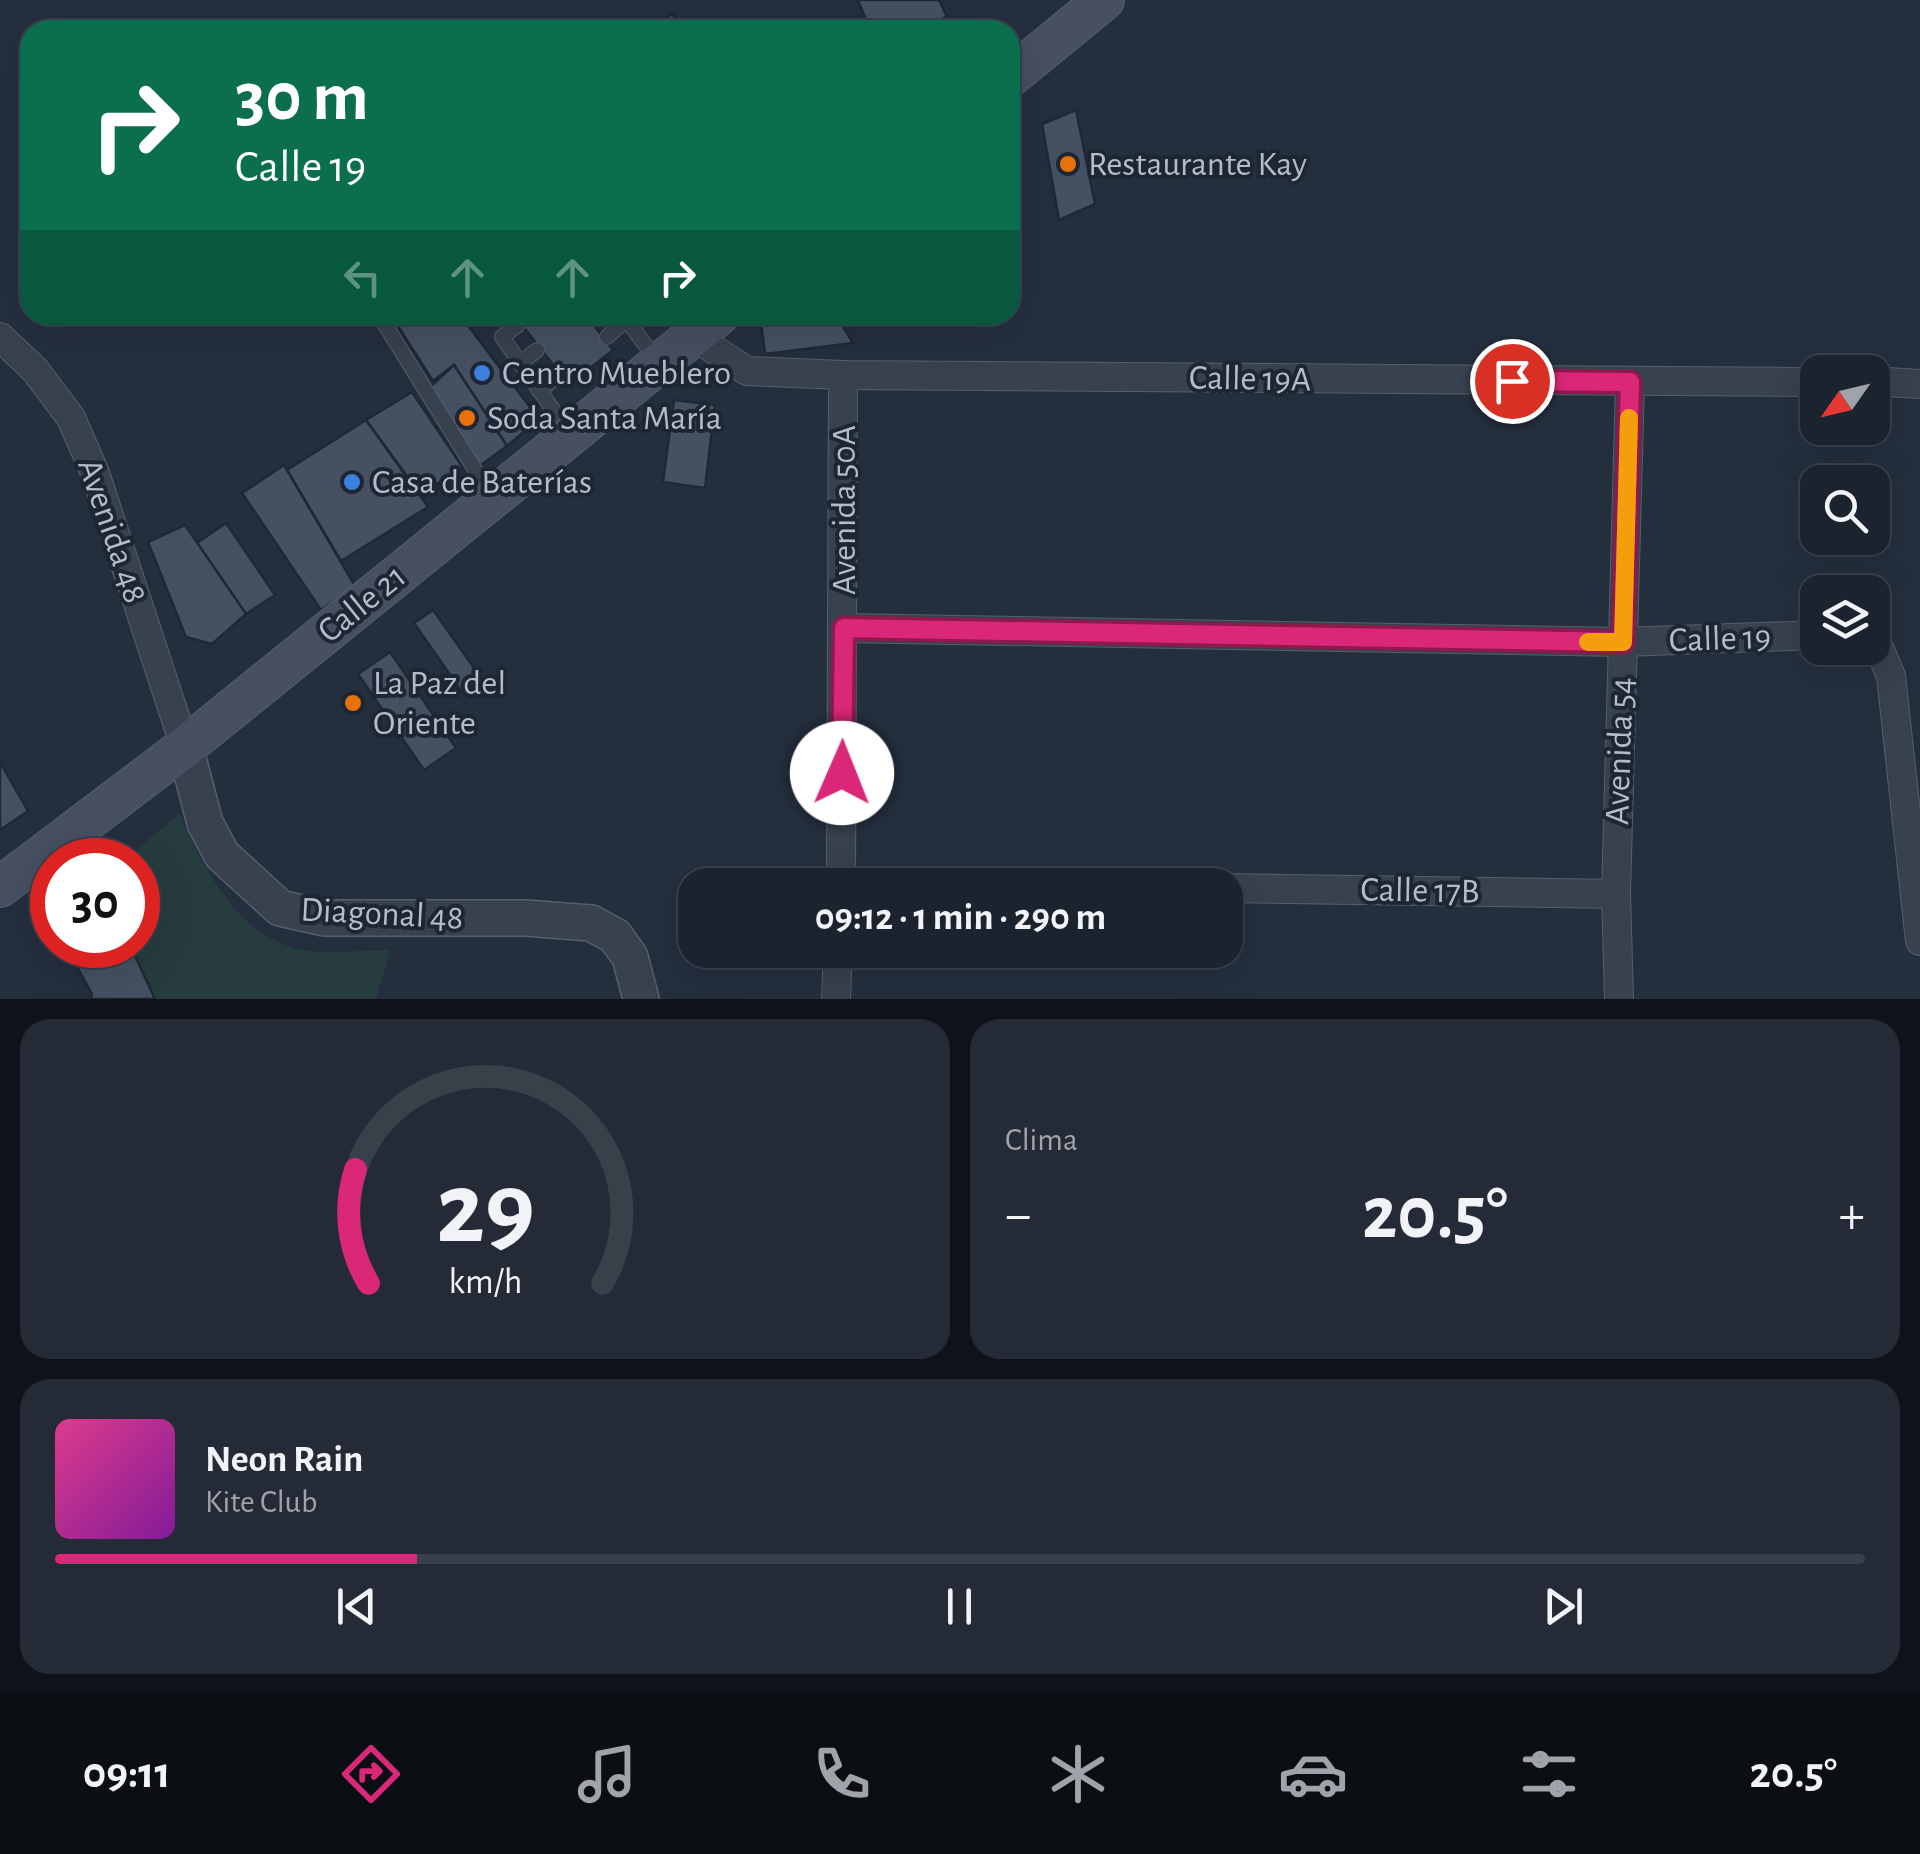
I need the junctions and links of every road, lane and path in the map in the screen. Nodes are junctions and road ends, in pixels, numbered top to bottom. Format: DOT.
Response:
graph roads {
  1 [pos="1104,0"];
  2 [pos="1020,69"];
  3 [pos="385,325"];
  4 [pos="517,325"];
  5 [pos="618,325"];
  6 [pos="630,325"];
  7 [pos="706,326"];
  8 [pos="606,336"];
  9 [pos="0,337"];
  10 [pos="537,350"];
  11 [pos="658,363"];
  12 [pos="520,364"];
  13 [pos="844,374"];
  14 [pos="556,376"];
  15 [pos="1630,382"];
  16 [pos="1800,382"];
  17 [pos="1890,382"];
  18 [pos="1920,384"];
  19 [pos="538,391"];
  20 [pos="570,435"];
  21 [pos="493,498"];
  22 [pos="844,628"];
  23 [pos="1800,636"];
  24 [pos="1623,642"];
  25 [pos="1886,665"];
  26 [pos="186,746"];
  27 [pos="841,868"];
  28 [pos="0,887"];
  29 [pos="1243,888"];
  30 [pos="1616,894"];
  31 [pos="1920,942"];
  32 [pos="837,968"];
  33 [pos="642,999"];
  34 [pos="836,999"];
  35 [pos="1619,999"];
  1 -- 2 [label="main road"];
  3 -- 21 [label="lane"];
  4 -- 12 [label="lane"];
  5 -- 8 [label="lane"];
  6 -- 11 [label="lane"];
  7 -- 11 [label="main road, Calle 21"];
  7 -- 13 [label="street, Calle 19A"];
  9 -- 26 [label="street, Avenida 48"];
  10 -- 12 [label="lane"];
  11 -- 20 [label="main road, Calle 21"];
  12 -- 19 [label="lane"];
  13 -- 15 [label="street, Calle 19A"];
  13 -- 22 [label="street, Avenida 50A"];
  14 -- 19 [label="lane"];
  15 -- 16 [label="street, Calle 19A"];
  15 -- 24 [label="street, Avenida 54"];
  17 -- 18 [label="street"];
  19 -- 20 [label="lane"];
  20 -- 21 [label="main road, Calle 21"];
  21 -- 26 [label="main road, Calle 21"];
  22 -- 24 [label="street, Calle 19"];
  22 -- 27 [label="street, Avenida 50A"];
  23 -- 24 [label="street, Calle 19"];
  24 -- 30 [label="street, Avenida 54"];
  25 -- 31 [label="street"];
  26 -- 28 [label="main road, Calle 21"];
  26 -- 33 [label="street, Diagonal 48"];
  29 -- 30 [label="street, Calle 17B"];
  30 -- 35 [label="street, Avenida 54"];
  32 -- 34 [label="street"];
}
